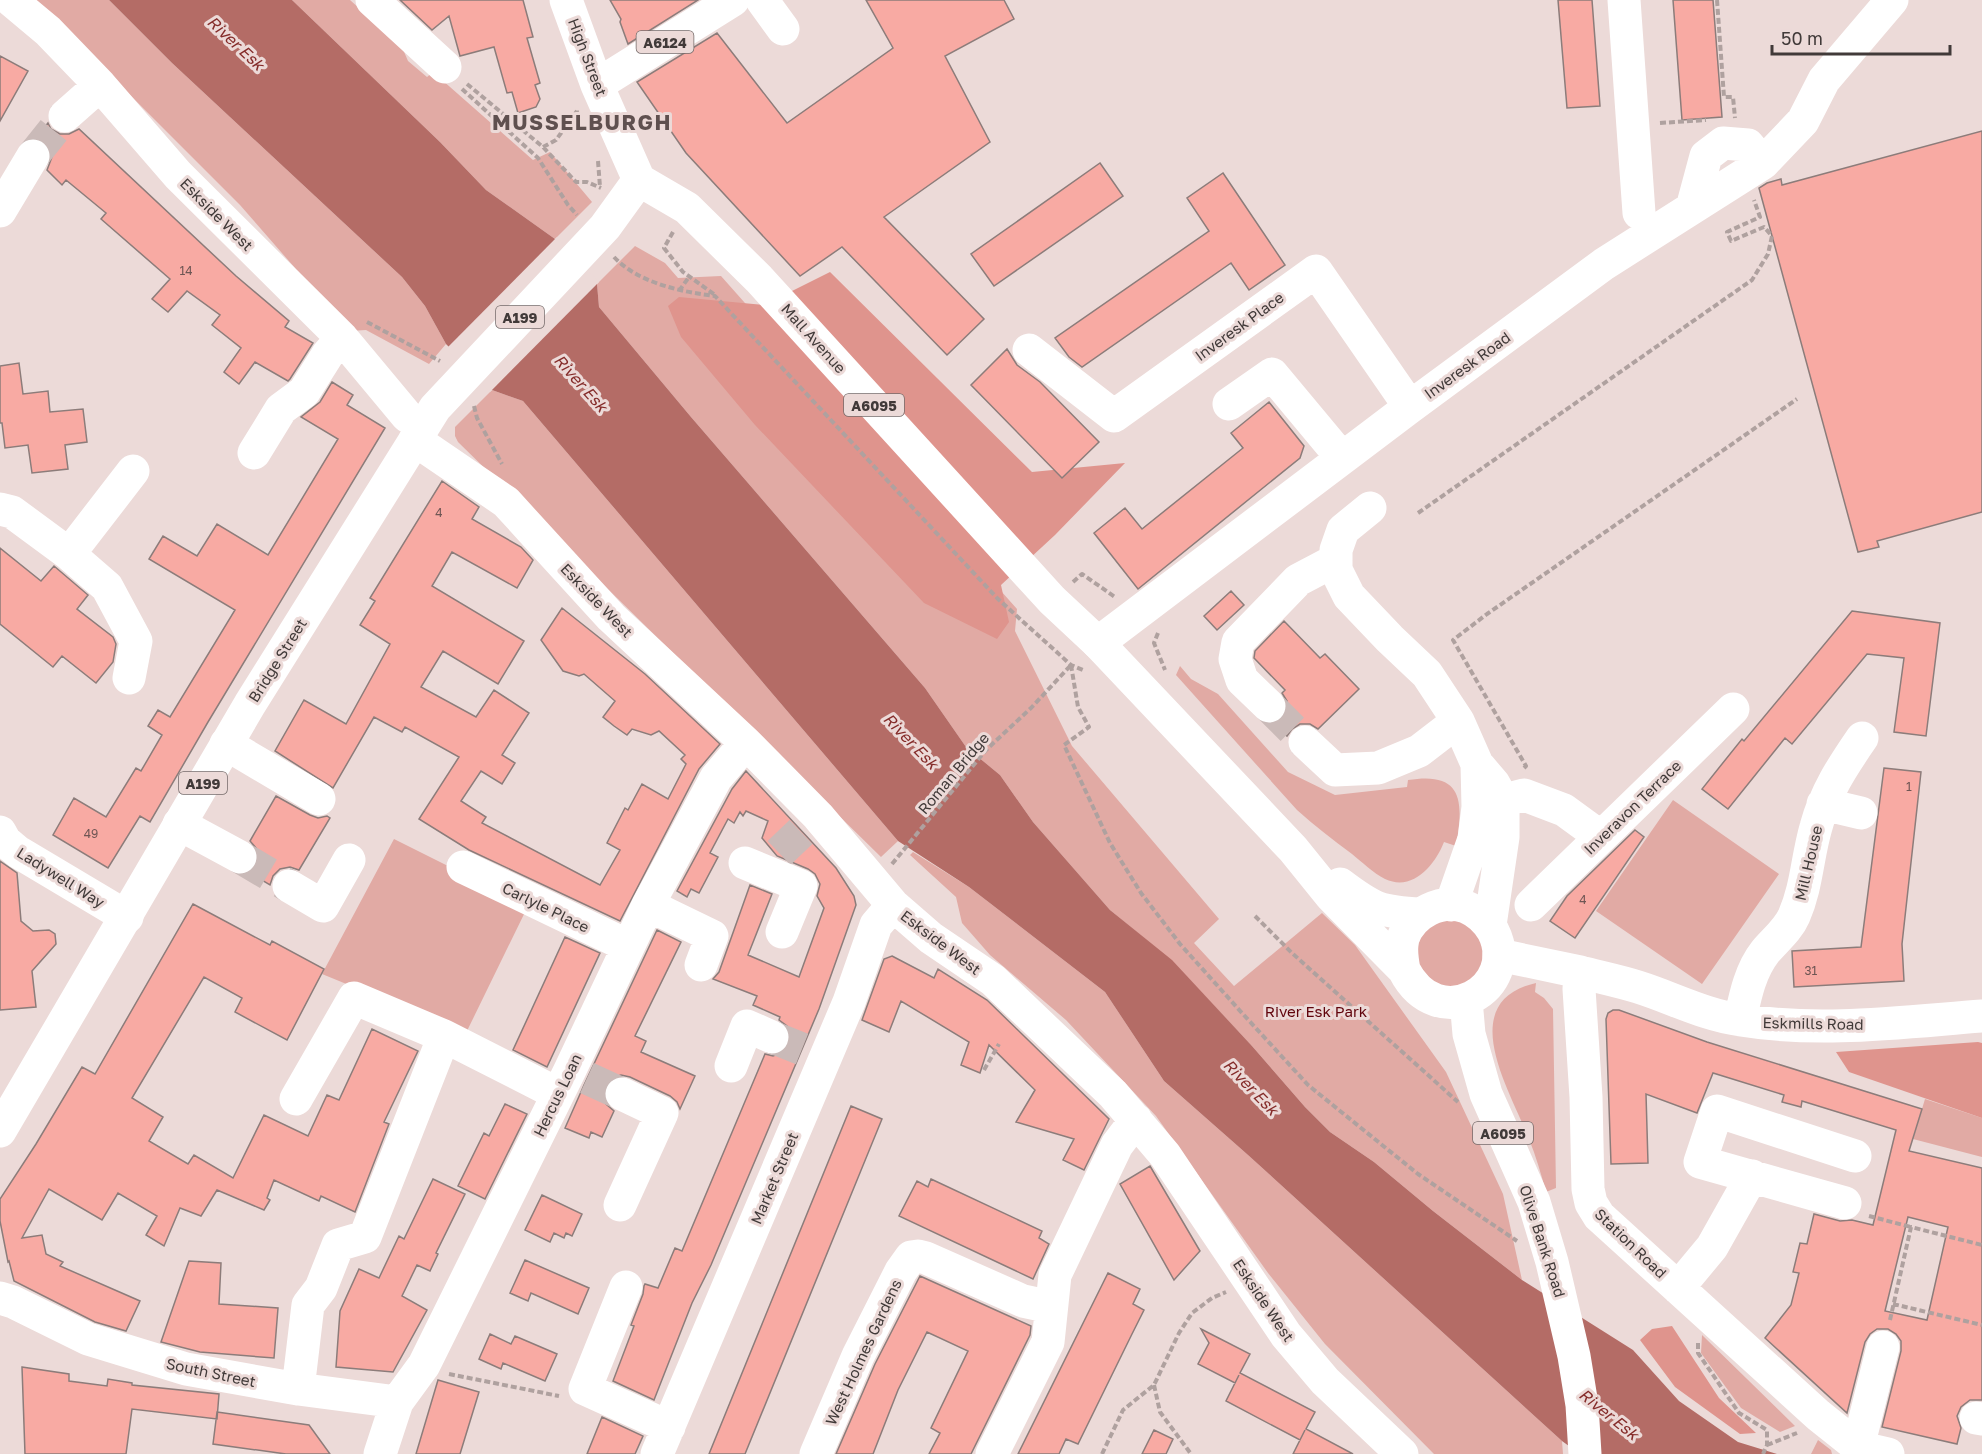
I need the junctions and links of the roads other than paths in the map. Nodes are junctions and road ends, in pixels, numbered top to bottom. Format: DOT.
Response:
graph roads {
  1 [pos="11,0"];
  2 [pos="372,0"];
  3 [pos="566,0"];
  4 [pos="734,0"];
  5 [pos="762,0"];
  6 [pos="1624,0"];
  7 [pos="1892,0"];
  8 [pos="783,29"];
  9 [pos="446,67"];
  10 [pos="100,85"];
  11 [pos="597,85"];
  12 [pos="65,116"];
  13 [pos="33,156"];
  14 [pos="639,180"];
  15 [pos="0,211"];
  16 [pos="1639,213"];
  17 [pos="342,338"];
  18 [pos="1029,350"];
  19 [pos="1229,404"];
  20 [pos="1410,407"];
  21 [pos="424,425"];
  22 [pos="254,453"];
  23 [pos="1342,458"];
  24 [pos="133,471"];
  25 [pos="1370,508"];
  26 [pos="0,509"];
  27 [pos="69,554"];
  28 [pos="1336,560"];
  29 [pos="1098,643"];
  30 [pos="129,678"];
  31 [pos="1269,706"];
  32 [pos="1733,709"];
  33 [pos="1458,721"];
  34 [pos="1862,738"];
  35 [pos="746,742"];
  36 [pos="1305,742"];
  37 [pos="226,744"];
  38 [pos="319,799"];
  39 [pos="1501,801"];
  40 [pos="1823,804"];
  41 [pos="1861,813"];
  42 [pos="179,824"];
  43 [pos="0,832"];
  44 [pos="1601,837"];
  45 [pos="781,847"];
  46 [pos="1293,849"];
  47 [pos="240,857"];
  48 [pos="349,860"];
  49 [pos="463,867"];
  50 [pos="289,886"];
  51 [pos="648,905"];
  52 [pos="893,905"];
  53 [pos="1531,905"];
  54 [pos="1436,909"];
  55 [pos="127,917"];
  56 [pos="782,932"];
  57 [pos="1494,940"];
  58 [pos="628,946"];
  59 [pos="701,965"];
  60 [pos="1404,970"];
  61 [pos="1580,972"];
  62 [pos="1466,1000"];
  63 [pos="1982,1016"];
  64 [pos="1740,1020"];
  65 [pos="444,1036"];
  66 [pos="772,1036"];
  67 [pos="731,1066"];
  68 [pos="572,1081"];
  69 [pos="622,1094"];
  70 [pos="296,1099"];
  71 [pos="1136,1120"];
  72 [pos="0,1131"];
  73 [pos="1855,1156"];
  74 [pos="1752,1176"];
  75 [pos="1845,1203"];
  76 [pos="620,1205"];
  77 [pos="626,1287"];
  78 [pos="1688,1297"];
  79 [pos="0,1298"];
  80 [pos="1051,1307"];
  81 [pos="1883,1347"];
  82 [pos="298,1389"];
  83 [pos="396,1402"];
  84 [pos="663,1441"];
  85 [pos="1873,1450"];
  86 [pos="380,1454"];
  87 [pos="816,1454"];
  88 [pos="992,1454"];
  89 [pos="1402,1454"];
  90 [pos="1585,1454"];
  1 -- 10 [label="street, Eskside West"];
  2 -- 9 [label="street"];
  3 -- 11 [label="street, High Street"];
  4 -- 11 [label="street, A6124"];
  5 -- 8 [label="street"];
  6 -- 16 [label="street"];
  7 -- 20 [label="street, Inveresk Road"];
  10 -- 12 [label="street"];
  10 -- 17 [label="street, Eskside West"];
  11 -- 14 [label="street, High Street"];
  13 -- 15 [label="street"];
  14 -- 21 [label="street, Bridge Street / A199"];
  14 -- 29 [label="street, Mall Avenue / A6095"];
  17 -- 21 [label="street, Eskside West"];
  17 -- 22 [label="street"];
  18 -- 20 [label="street, Inveresk Place"];
  19 -- 23 [label="street"];
  20 -- 23 [label="street, Inveresk Road"];
  21 -- 35 [label="street, Eskside West"];
  21 -- 37 [label="street, Bridge Street / A199"];
  23 -- 29 [label="street, Inveresk Road"];
  24 -- 27 [label="street"];
  25 -- 28 [label="street"];
  26 -- 27 [label="street"];
  27 -- 30 [label="street"];
  28 -- 31 [label="street"];
  28 -- 33 [label="street"];
  29 -- 46 [label="street, A6095"];
  32 -- 44 [label="street, Inveravon Terrace"];
  33 -- 36 [label="street"];
  33 -- 39 [label="street"];
  34 -- 40 [label="street, Mill House"];
  35 -- 45 [label="street, Eskside West"];
  35 -- 51 [label="street, Hercus Loan"];
  37 -- 38 [label="street"];
  37 -- 42 [label="street, Bridge Street / A199"];
  39 -- 44 [label="street"];
  39 -- 54 [label="street"];
  39 -- 57 [label="street"];
  40 -- 41 [label="street"];
  40 -- 64 [label="street, Mill House"];
  42 -- 47 [label="street"];
  42 -- 55 [label="street, Bridge Street / A199"];
  43 -- 55 [label="street, Ladywell Way"];
  44 -- 53 [label="street, Inveravon Terrace"];
  45 -- 52 [label="street, Eskside West"];
  45 -- 56 [label="street"];
  46 -- 54 [label="street, A6095"];
  46 -- 60 [label="street, A6095"];
  48 -- 50 [label="street"];
  49 -- 58 [label="street, Carlyle Place"];
  51 -- 58 [label="street, Hercus Loan"];
  51 -- 59 [label="street"];
  52 -- 71 [label="street, Eskside West"];
  52 -- 84 [label="street, Market Street"];
  54 -- 57 [label="street, A6095"];
  54 -- 60 [label="street"];
  55 -- 72 [label="street, Bridge Street / A199"];
  57 -- 61 [label="street"];
  57 -- 62 [label="street"];
  58 -- 68 [label="street, Hercus Loan"];
  60 -- 62 [label="street, A6095"];
  61 -- 64 [label="street, Eskmills Road"];
  61 -- 78 [label="street, Station Road"];
  62 -- 90 [label="street, Olive Bank Road / A6095"];
  63 -- 64 [label="street, Eskmills Road"];
  65 -- 68 [label="street"];
  65 -- 70 [label="street"];
  65 -- 82 [label="street"];
  66 -- 67 [label="street"];
  68 -- 83 [label="street, Hercus Loan"];
  69 -- 76 [label="street"];
  71 -- 80 [label="street"];
  71 -- 89 [label="street, Eskside West"];
  73 -- 74 [label="street"];
  74 -- 75 [label="street"];
  74 -- 78 [label="street"];
  77 -- 84 [label="street"];
  78 -- 85 [label="street, Station Road"];
  79 -- 82 [label="street, South Street"];
  80 -- 87 [label="street, West Holmes Gardens"];
  80 -- 88 [label="street"];
  81 -- 85 [label="street"];
  82 -- 83 [label="street, South Street"];
  83 -- 86 [label="street, Hercus Loan"];
}
